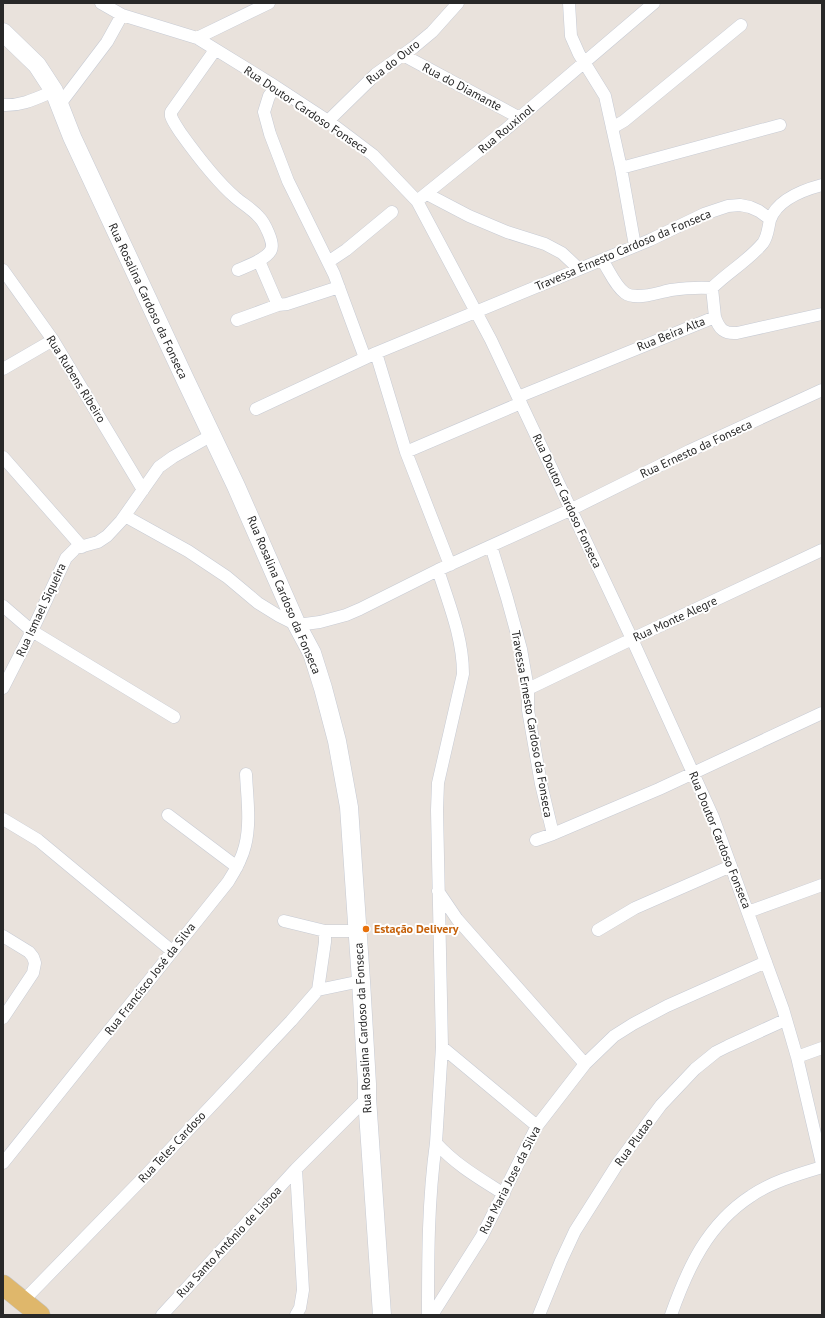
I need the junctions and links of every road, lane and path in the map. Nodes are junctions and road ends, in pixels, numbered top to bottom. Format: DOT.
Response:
graph roads {
  1 [pos="101,3"];
  2 [pos="269,3"];
  3 [pos="458,3"];
  4 [pos="569,3"];
  5 [pos="654,3"];
  6 [pos="122,15"];
  7 [pos="741,25"];
  8 [pos="3,32"];
  9 [pos="197,38"];
  10 [pos="215,50"];
  11 [pos="403,55"];
  12 [pos="584,62"];
  13 [pos="276,87"];
  14 [pos="57,97"];
  15 [pos="3,105"];
  16 [pos="520,118"];
  17 [pos="328,121"];
  18 [pos="780,125"];
  19 [pos="612,128"];
  20 [pos="621,168"];
  21 [pos="822,185"];
  22 [pos="422,197"];
  23 [pos="392,212"];
  24 [pos="770,219"];
  25 [pos="635,246"];
  26 [pos="602,260"];
  27 [pos="259,261"];
  28 [pos="328,262"];
  29 [pos="579,269"];
  30 [pos="3,270"];
  31 [pos="238,270"];
  32 [pos="338,287"];
  33 [pos="712,288"];
  34 [pos="278,305"];
  35 [pos="476,311"];
  36 [pos="822,314"];
  37 [pos="715,316"];
  38 [pos="237,320"];
  39 [pos="53,340"];
  40 [pos="370,355"];
  41 [pos="3,369"];
  42 [pos="822,390"];
  43 [pos="520,400"];
  44 [pos="256,408"];
  45 [pos="212,435"];
  46 [pos="406,452"];
  47 [pos="3,458"];
  48 [pos="143,490"];
  49 [pos="572,509"];
  50 [pos="125,516"];
  51 [pos="491,546"];
  52 [pos="82,547"];
  53 [pos="822,550"];
  54 [pos="450,565"];
  55 [pos="438,570"];
  56 [pos="3,606"];
  57 [pos="297,625"];
  58 [pos="32,631"];
  59 [pos="632,639"];
  60 [pos="3,688"];
  61 [pos="528,689"];
  62 [pos="822,713"];
  63 [pos="174,717"];
  64 [pos="693,772"];
  65 [pos="246,774"];
  66 [pos="168,814"];
  67 [pos="3,819"];
  68 [pos="553,834"];
  69 [pos="536,840"];
  70 [pos="731,866"];
  71 [pos="237,868"];
  72 [pos="822,885"];
  73 [pos="438,890"];
  74 [pos="748,912"];
  75 [pos="284,921"];
  76 [pos="598,930"];
  77 [pos="325,931"];
  78 [pos="358,931"];
  79 [pos="3,936"];
  80 [pos="172,951"];
  81 [pos="766,962"];
  82 [pos="362,981"];
  83 [pos="318,990"];
  84 [pos="3,1018"];
  85 [pos="785,1020"];
  86 [pos="442,1047"];
  87 [pos="822,1048"];
  88 [pos="797,1057"];
  89 [pos="585,1064"];
  90 [pos="367,1098"];
  91 [pos="537,1126"];
  92 [pos="436,1143"];
  93 [pos="3,1163"];
  94 [pos="822,1166"];
  95 [pos="296,1169"];
  96 [pos="504,1194"];
  97 [pos="3,1285"];
  98 [pos="23,1301"];
  99 [pos="40,1315"];
  100 [pos="162,1315"];
  101 [pos="296,1315"];
  102 [pos="382,1315"];
  103 [pos="428,1315"];
  104 [pos="432,1315"];
  105 [pos="539,1315"];
  106 [pos="671,1315"];
  1 -- 6 [label="street, Rua Doutor Cardoso Fonseca"];
  2 -- 9 [label="street"];
  3 -- 11 [label="street, Rua do Ouro"];
  4 -- 12 [label="street"];
  5 -- 12 [label="street, Rua Rouxinol"];
  6 -- 9 [label="street, Rua Doutor Cardoso Fonseca"];
  6 -- 14 [label="street"];
  7 -- 19 [label="street"];
  8 -- 14 [label="street, Rua Rosalina Cardoso da Fonseca"];
  9 -- 10 [label="street, Rua Doutor Cardoso Fonseca"];
  10 -- 13 [label="street, Rua Doutor Cardoso Fonseca"];
  10 -- 27 [label="street"];
  11 -- 16 [label="street, Rua do Diamante"];
  11 -- 17 [label="street, Rua do Ouro"];
  12 -- 16 [label="street, Rua Rouxinol"];
  12 -- 19 [label="street"];
  13 -- 17 [label="street, Rua Doutor Cardoso Fonseca"];
  13 -- 28 [label="street"];
  14 -- 15 [label="street"];
  14 -- 45 [label="street, Rua Rosalina Cardoso da Fonseca"];
  16 -- 22 [label="street, Rua Rouxinol"];
  17 -- 22 [label="street, Rua Doutor Cardoso Fonseca"];
  18 -- 20 [label="street"];
  19 -- 20 [label="street"];
  20 -- 25 [label="street"];
  21 -- 24 [label="street"];
  22 -- 29 [label="street"];
  22 -- 35 [label="street, Rua Doutor Cardoso Fonseca"];
  23 -- 28 [label="street"];
  24 -- 25 [label="street, Travessa Ernesto Cardoso da Fonseca"];
  24 -- 33 [label="street"];
  25 -- 26 [label="street, Travessa Ernesto Cardoso da Fonseca"];
  26 -- 29 [label="street, Travessa Ernesto Cardoso da Fonseca"];
  26 -- 33 [label="street"];
  27 -- 31 [label="street"];
  27 -- 34 [label="street"];
  28 -- 32 [label="street"];
  29 -- 35 [label="street, Travessa Ernesto Cardoso da Fonseca"];
  30 -- 39 [label="street, Rua Rubens Ribeiro"];
  32 -- 34 [label="street"];
  32 -- 40 [label="street"];
  33 -- 37 [label="street"];
  34 -- 38 [label="street"];
  35 -- 40 [label="street, Travessa Ernesto Cardoso da Fonseca"];
  35 -- 43 [label="street, Rua Doutor Cardoso Fonseca"];
  36 -- 37 [label="street, Rua Beira Alta"];
  37 -- 43 [label="street, Rua Beira Alta"];
  39 -- 41 [label="street"];
  39 -- 48 [label="street, Rua Rubens Ribeiro"];
  40 -- 44 [label="street, Travessa Ernesto Cardoso da Fonseca"];
  40 -- 46 [label="street"];
  42 -- 49 [label="street, Rua Ernesto da Fonseca"];
  43 -- 46 [label="street, Rua Beira Alta"];
  43 -- 49 [label="street, Rua Doutor Cardoso Fonseca"];
  45 -- 48 [label="street, Rua Ismael Siqueira"];
  45 -- 57 [label="street, Rua Rosalina Cardoso da Fonseca"];
  46 -- 54 [label="street"];
  47 -- 52 [label="street"];
  48 -- 50 [label="street, Rua Ismael Siqueira"];
  49 -- 51 [label="street, Rua Ernesto da Fonseca"];
  49 -- 59 [label="street, Rua Doutor Cardoso Fonseca"];
  50 -- 52 [label="street, Rua Ismael Siqueira"];
  50 -- 57 [label="street"];
  51 -- 54 [label="street, Rua Ernesto da Fonseca"];
  51 -- 61 [label="street, Travessa Ernesto Cardoso da Fonseca"];
  52 -- 58 [label="street, Rua Ismael Siqueira"];
  53 -- 59 [label="street, Rua Monte Alegre"];
  54 -- 55 [label="street, Rua Ernesto da Fonseca"];
  55 -- 57 [label="street, Rua Ernesto da Fonseca"];
  55 -- 73 [label="street"];
  56 -- 58 [label="street"];
  57 -- 78 [label="street, Rua Rosalina Cardoso da Fonseca"];
  58 -- 60 [label="street, Rua Ismael Siqueira"];
  58 -- 63 [label="street"];
  59 -- 61 [label="street, Rua Monte Alegre"];
  59 -- 64 [label="street, Rua Doutor Cardoso Fonseca"];
  61 -- 68 [label="street, Travessa Ernesto Cardoso da Fonseca"];
  62 -- 64 [label="street"];
  64 -- 68 [label="street"];
  64 -- 70 [label="street, Rua Doutor Cardoso Fonseca"];
  65 -- 71 [label="street, Rua Francisco José da Silva"];
  66 -- 71 [label="street"];
  67 -- 80 [label="street"];
  68 -- 69 [label="street"];
  70 -- 74 [label="street, Rua Doutor Cardoso Fonseca"];
  70 -- 76 [label="street"];
  71 -- 80 [label="street, Rua Francisco José da Silva"];
  72 -- 74 [label="street"];
  73 -- 86 [label="street"];
  73 -- 89 [label="street"];
  74 -- 81 [label="street, Rua Doutor Cardoso Fonseca"];
  75 -- 77 [label="street"];
  77 -- 78 [label="street"];
  77 -- 83 [label="street"];
  78 -- 82 [label="street, Rua Rosalina Cardoso da Fonseca"];
  79 -- 84 [label="street"];
  80 -- 93 [label="street, Rua Francisco José da Silva"];
  81 -- 85 [label="street, Rua Doutor Cardoso Fonseca"];
  81 -- 89 [label="street, Rua Maria Jose da Silva"];
  82 -- 83 [label="street"];
  82 -- 90 [label="street, Rua Rosalina Cardoso da Fonseca"];
  83 -- 98 [label="street, Rua Teles Cardoso"];
  85 -- 88 [label="street, Rua Doutor Cardoso Fonseca"];
  85 -- 105 [label="street, Rua Plutao"];
  86 -- 91 [label="street"];
  86 -- 92 [label="street"];
  87 -- 88 [label="street"];
  88 -- 94 [label="street, Rua Doutor Cardoso Fonseca"];
  89 -- 91 [label="street, Rua Maria Jose da Silva"];
  90 -- 95 [label="street, Rua Santo Antônio de Lisboa"];
  90 -- 102 [label="street, Rua Rosalina Cardoso da Fonseca"];
  91 -- 96 [label="street, Rua Maria Jose da Silva"];
  92 -- 96 [label="street"];
  92 -- 103 [label="street"];
  94 -- 106 [label="street"];
  95 -- 100 [label="street, Rua Santo Antônio de Lisboa"];
  95 -- 101 [label="street"];
  96 -- 104 [label="street, Rua Maria Jose da Silva"];
  97 -- 98 [label="main road"];
  98 -- 99 [label="main road"];
}
